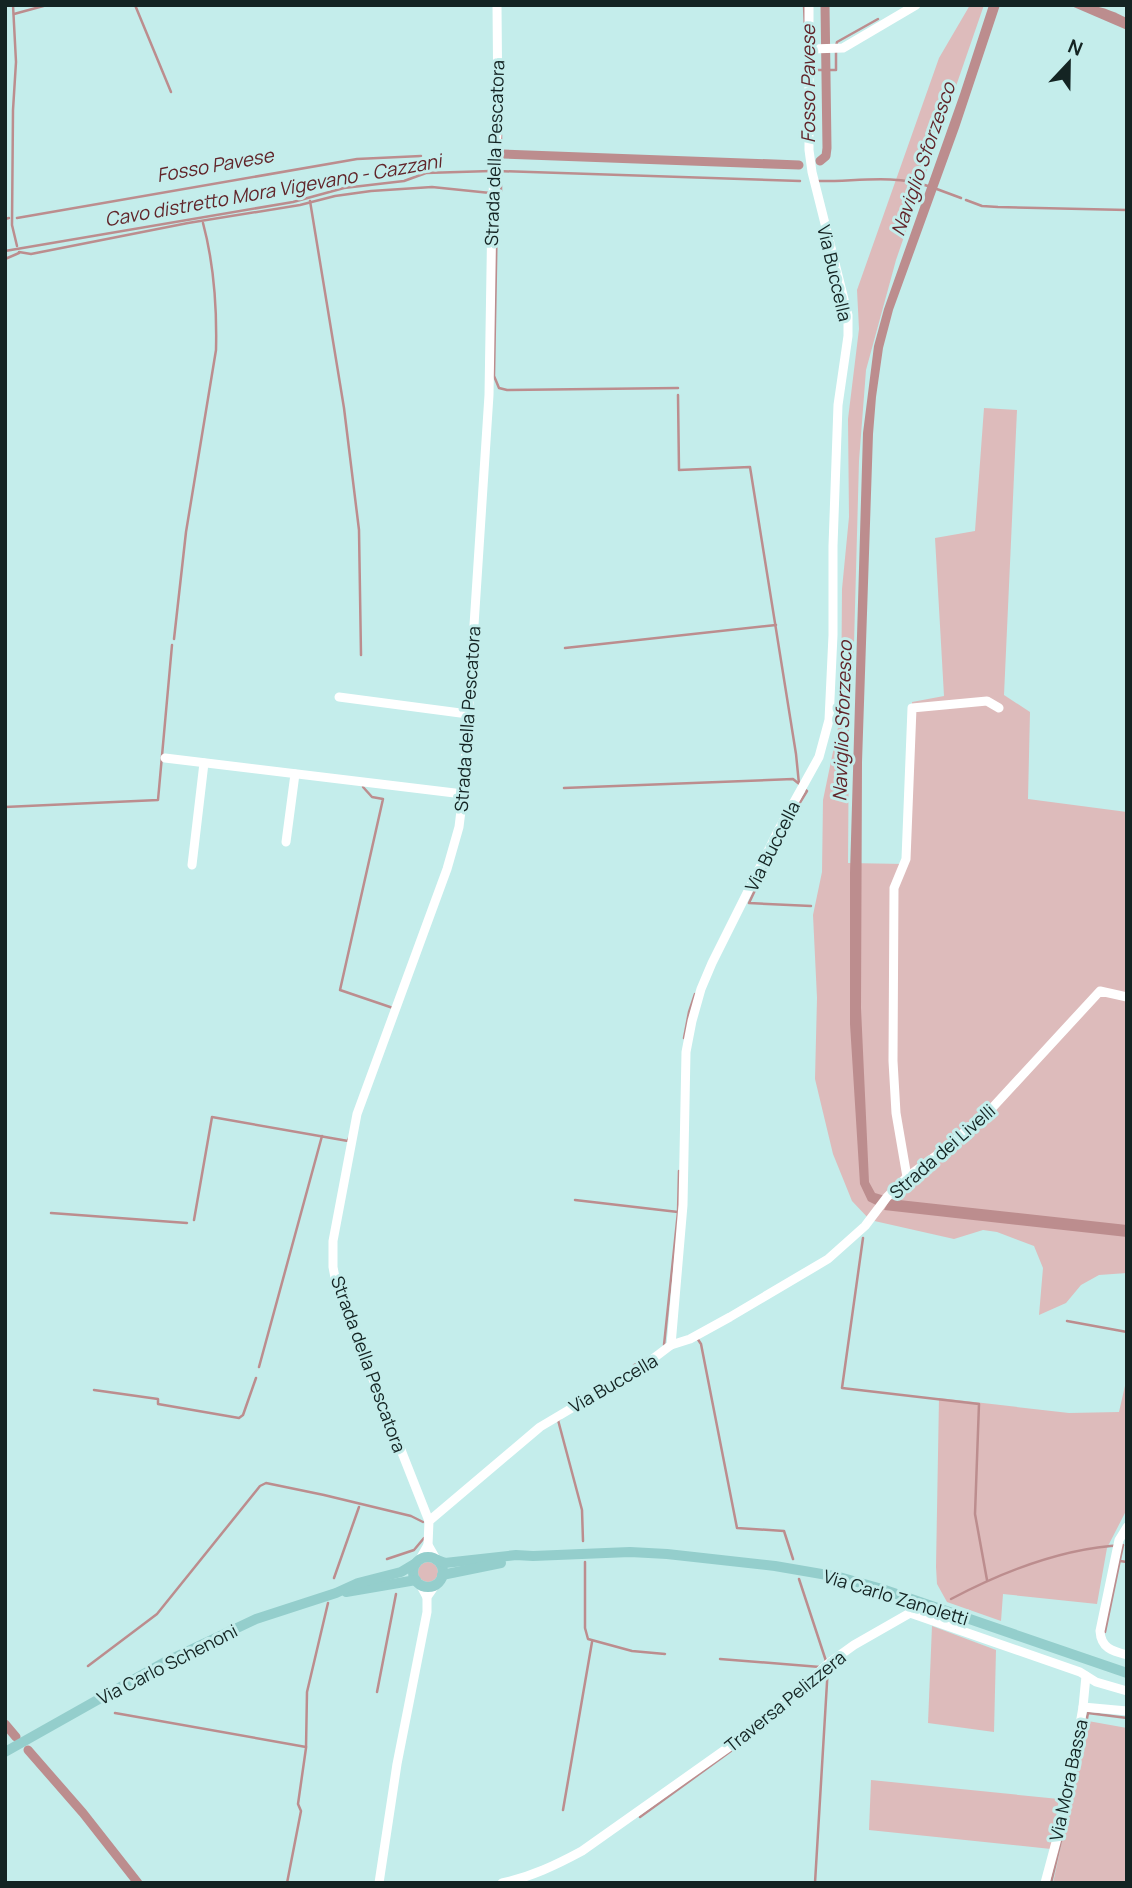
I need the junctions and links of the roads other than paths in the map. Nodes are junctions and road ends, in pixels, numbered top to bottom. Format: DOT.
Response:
graph roads {
  1 [pos="497,5"];
  2 [pos="809,5"];
  3 [pos="916,5"];
  4 [pos="815,49"];
  5 [pos="339,696"];
  6 [pos="999,708"];
  7 [pos="468,714"];
  8 [pos="165,758"];
  9 [pos="204,763"];
  10 [pos="295,774"];
  11 [pos="463,794"];
  12 [pos="286,842"];
  13 [pos="192,866"];
  14 [pos="1127,997"];
  15 [pos="906,1177"];
  16 [pos="671,1345"];
  17 [pos="429,1521"];
  18 [pos="1127,1527"];
  19 [pos="428,1545"];
  20 [pos="533,1556"];
  21 [pos="437,1560"];
  22 [pos="418,1561"];
  23 [pos="439,1579"];
  24 [pos="418,1582"];
  25 [pos="336,1593"];
  26 [pos="427,1597"];
  27 [pos="1127,1655"];
  28 [pos="1127,1672"];
  29 [pos="1086,1676"];
  30 [pos="1127,1691"];
  31 [pos="1083,1707"];
  32 [pos="1127,1711"];
  33 [pos="5,1752"];
  34 [pos="379,1883"];
  35 [pos="502,1883"];
  36 [pos="1045,1883"];
  1 -- 7 [label="street, Strada della Pescatora"];
  2 -- 4 [label="street, Via Buccella"];
  3 -- 4 [label="street"];
  4 -- 16 [label="street, Via Buccella"];
  5 -- 7 [label="street"];
  6 -- 15 [label="street"];
  7 -- 11 [label="street, Strada della Pescatora"];
  8 -- 9 [label="street"];
  9 -- 10 [label="street"];
  9 -- 13 [label="street"];
  10 -- 11 [label="street"];
  10 -- 12 [label="street"];
  11 -- 17 [label="street, Strada della Pescatora"];
  14 -- 15 [label="street, Strada dei Livelli"];
  15 -- 16 [label="street, Strada dei Livelli"];
  16 -- 17 [label="street, Via Buccella"];
  17 -- 19 [label="street"];
  18 -- 27 [label="street"];
  19 -- 21 [label="street"];
  19 -- 22 [label="street"];
  20 -- 21 [label="main road, Via Carlo Zanoletti"];
  20 -- 23 [label="main road, Via Carlo Zanoletti"];
  20 -- 28 [label="main road, Via Carlo Zanoletti"];
  21 -- 22 [label="main road"];
  21 -- 23 [label="main road"];
  22 -- 24 [label="main road"];
  22 -- 25 [label="main road, Via Carlo Schenoni"];
  23 -- 24 [label="main road"];
  23 -- 26 [label="street"];
  24 -- 25 [label="main road, Via Carlo Schenoni"];
  24 -- 26 [label="street"];
  25 -- 33 [label="main road, Via Carlo Schenoni"];
  26 -- 34 [label="street"];
  29 -- 30 [label="street, Traversa Pelizzera"];
  29 -- 31 [label="street, Via Mora Bassa"];
  29 -- 35 [label="street, Traversa Pelizzera"];
  31 -- 32 [label="street"];
  31 -- 36 [label="street, Via Mora Bassa"];
}
